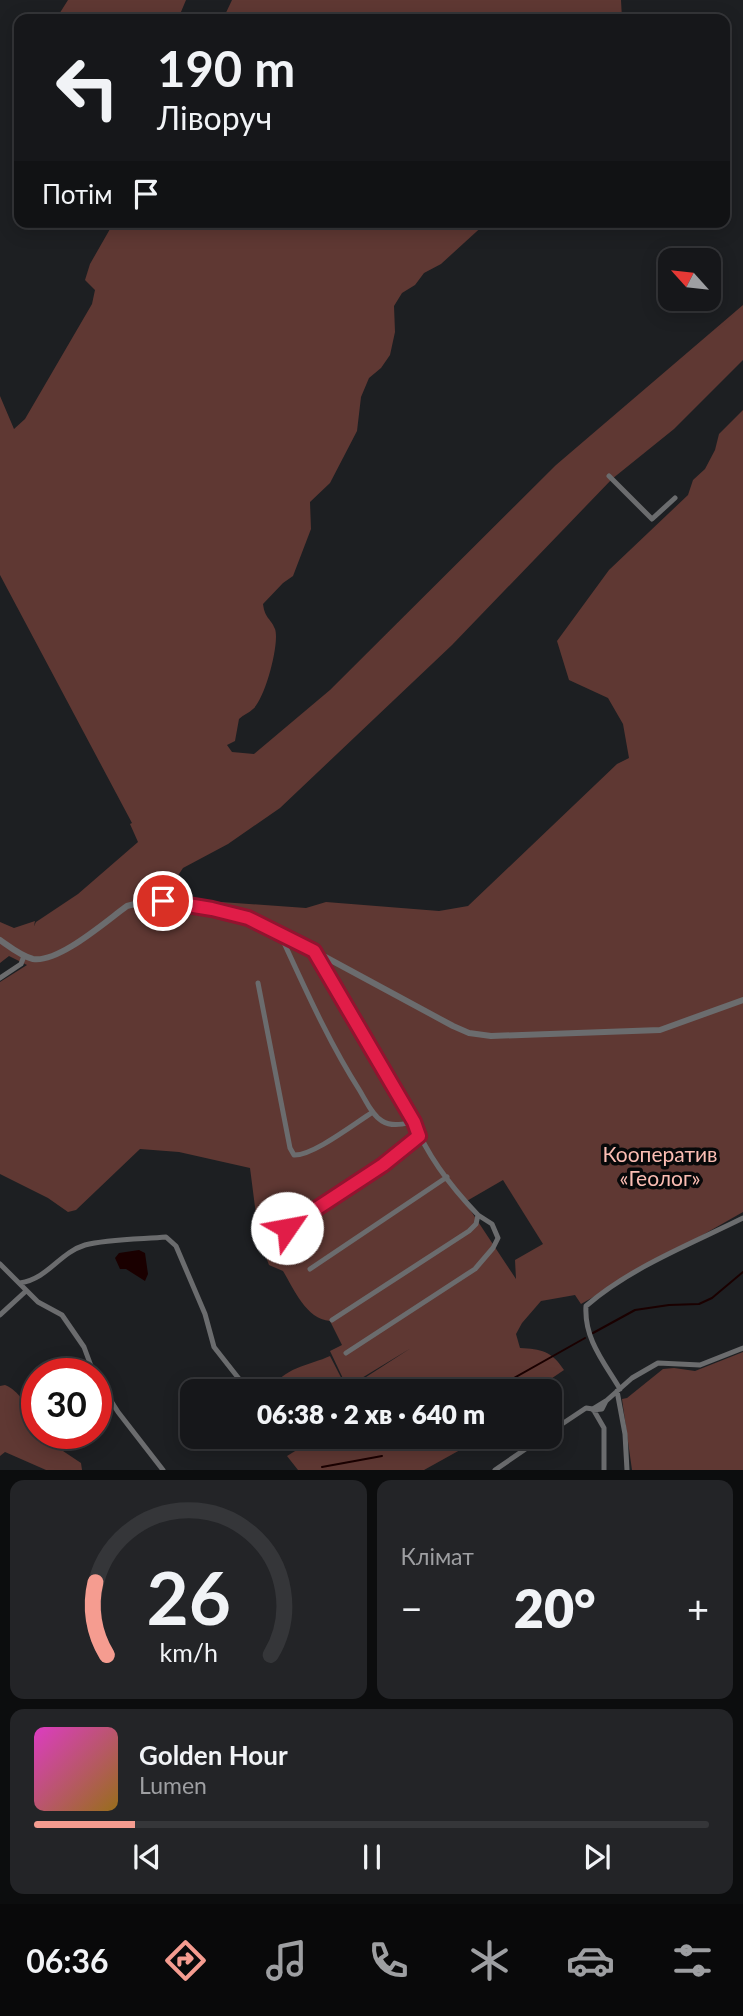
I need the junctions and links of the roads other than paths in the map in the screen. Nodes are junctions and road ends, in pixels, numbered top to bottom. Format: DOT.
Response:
graph roads {
  1 [pos="608,476"];
  2 [pos="675,498"];
  3 [pos="279,932"];
  4 [pos="0,940"];
  5 [pos="314,951"];
  6 [pos="24,956"];
  7 [pos="0,978"];
  8 [pos="258,983"];
  9 [pos="743,1000"];
  10 [pos="373,1112"];
  11 [pos="414,1122"];
  12 [pos="419,1136"];
  13 [pos="447,1177"];
  14 [pos="478,1215"];
  15 [pos="743,1219"];
  16 [pos="287,1228"];
  17 [pos="0,1264"];
  18 [pos="310,1269"];
  19 [pos="20,1283"];
  20 [pos="26,1291"];
  21 [pos="1,1313"];
  22 [pos="332,1320"];
  23 [pos="743,1348"];
  24 [pos="346,1353"];
  25 [pos="89,1358"];
  26 [pos="239,1379"];
  27 [pos="619,1390"];
  28 [pos="112,1402"];
  29 [pos="593,1409"];
  30 [pos="562,1424"];
  31 [pos="526,1449"];
  32 [pos="163,1470"];
  33 [pos="495,1470"];
  34 [pos="604,1470"];
  35 [pos="628,1470"];
  1 -- 2 [label="street"];
  3 -- 5 [label="street"];
  3 -- 6 [label="street"];
  3 -- 10 [label="street"];
  4 -- 6 [label="street"];
  5 -- 9 [label="street"];
  5 -- 11 [label="street"];
  6 -- 7 [label="street"];
  8 -- 10 [label="street"];
  10 -- 11 [label="street"];
  11 -- 12 [label="street"];
  12 -- 13 [label="street"];
  12 -- 16 [label="street"];
  13 -- 14 [label="street"];
  13 -- 18 [label="street"];
  14 -- 22 [label="street"];
  14 -- 24 [label="street"];
  15 -- 27 [label="street"];
  17 -- 19 [label="street"];
  19 -- 20 [label="street"];
  19 -- 26 [label="street"];
  20 -- 21 [label="street"];
  20 -- 25 [label="street"];
  23 -- 27 [label="street"];
  27 -- 29 [label="street"];
  27 -- 35 [label="street"];
  28 -- 32 [label="street"];
  29 -- 30 [label="street"];
  29 -- 34 [label="street"];
  31 -- 33 [label="street"];
}
